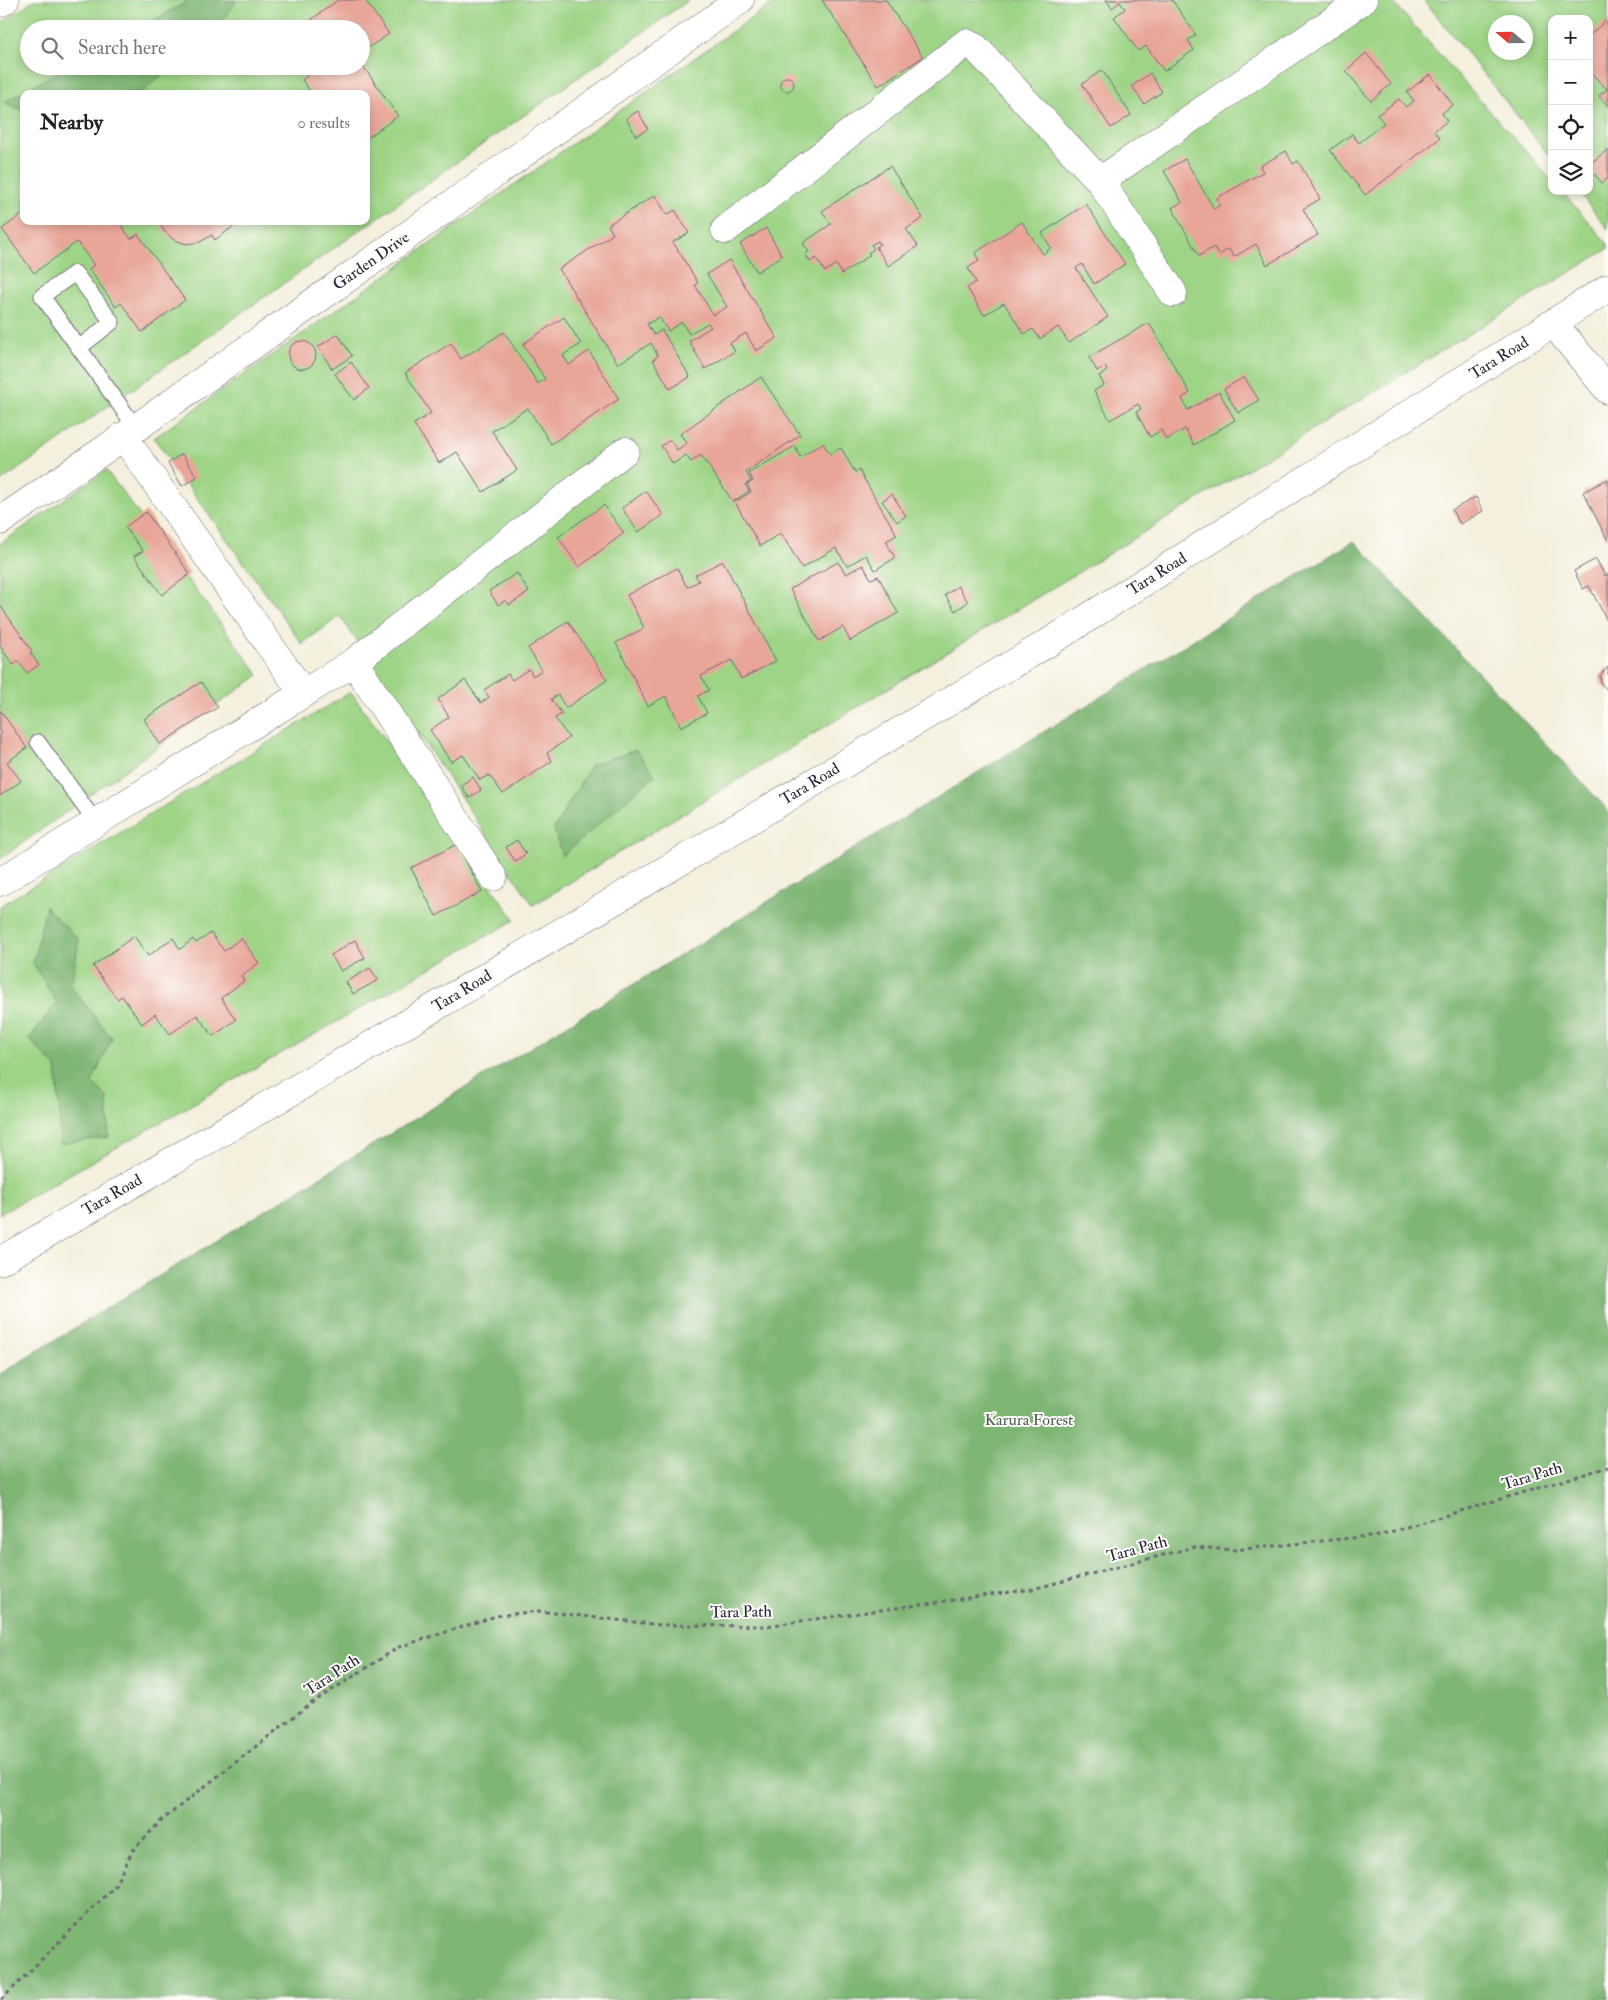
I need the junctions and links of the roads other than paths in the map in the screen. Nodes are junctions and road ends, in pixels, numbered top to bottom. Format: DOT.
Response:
graph roads {
  1 [pos="5,0"];
  2 [pos="740,0"];
  3 [pos="1363,0"];
  4 [pos="0,3"];
  5 [pos="1100,181"];
  6 [pos="725,230"];
  7 [pos="1608,288"];
  8 [pos="1173,294"];
  9 [pos="1554,324"];
  10 [pos="79,348"];
  11 [pos="1608,390"];
  12 [pos="129,432"];
  13 [pos="625,451"];
  14 [pos="0,521"];
  15 [pos="354,662"];
  16 [pos="303,693"];
  17 [pos="38,742"];
  18 [pos="96,823"];
  19 [pos="493,876"];
  20 [pos="0,882"];
  21 [pos="0,1261"];
  1 -- 4 [label="street"];
  2 -- 12 [label="street, Garden Drive"];
  3 -- 5 [label="street"];
  5 -- 6 [label="street"];
  5 -- 8 [label="street"];
  7 -- 9 [label="street, Tara Road"];
  9 -- 11 [label="street"];
  9 -- 21 [label="street, Tara Road"];
  10 -- 10 [label="lane"];
  10 -- 12 [label="lane"];
  12 -- 14 [label="street, Garden Drive"];
  12 -- 16 [label="street"];
  13 -- 15 [label="street"];
  15 -- 16 [label="street"];
  15 -- 19 [label="street"];
  16 -- 18 [label="street"];
  17 -- 18 [label="lane"];
  18 -- 20 [label="street"];
}
